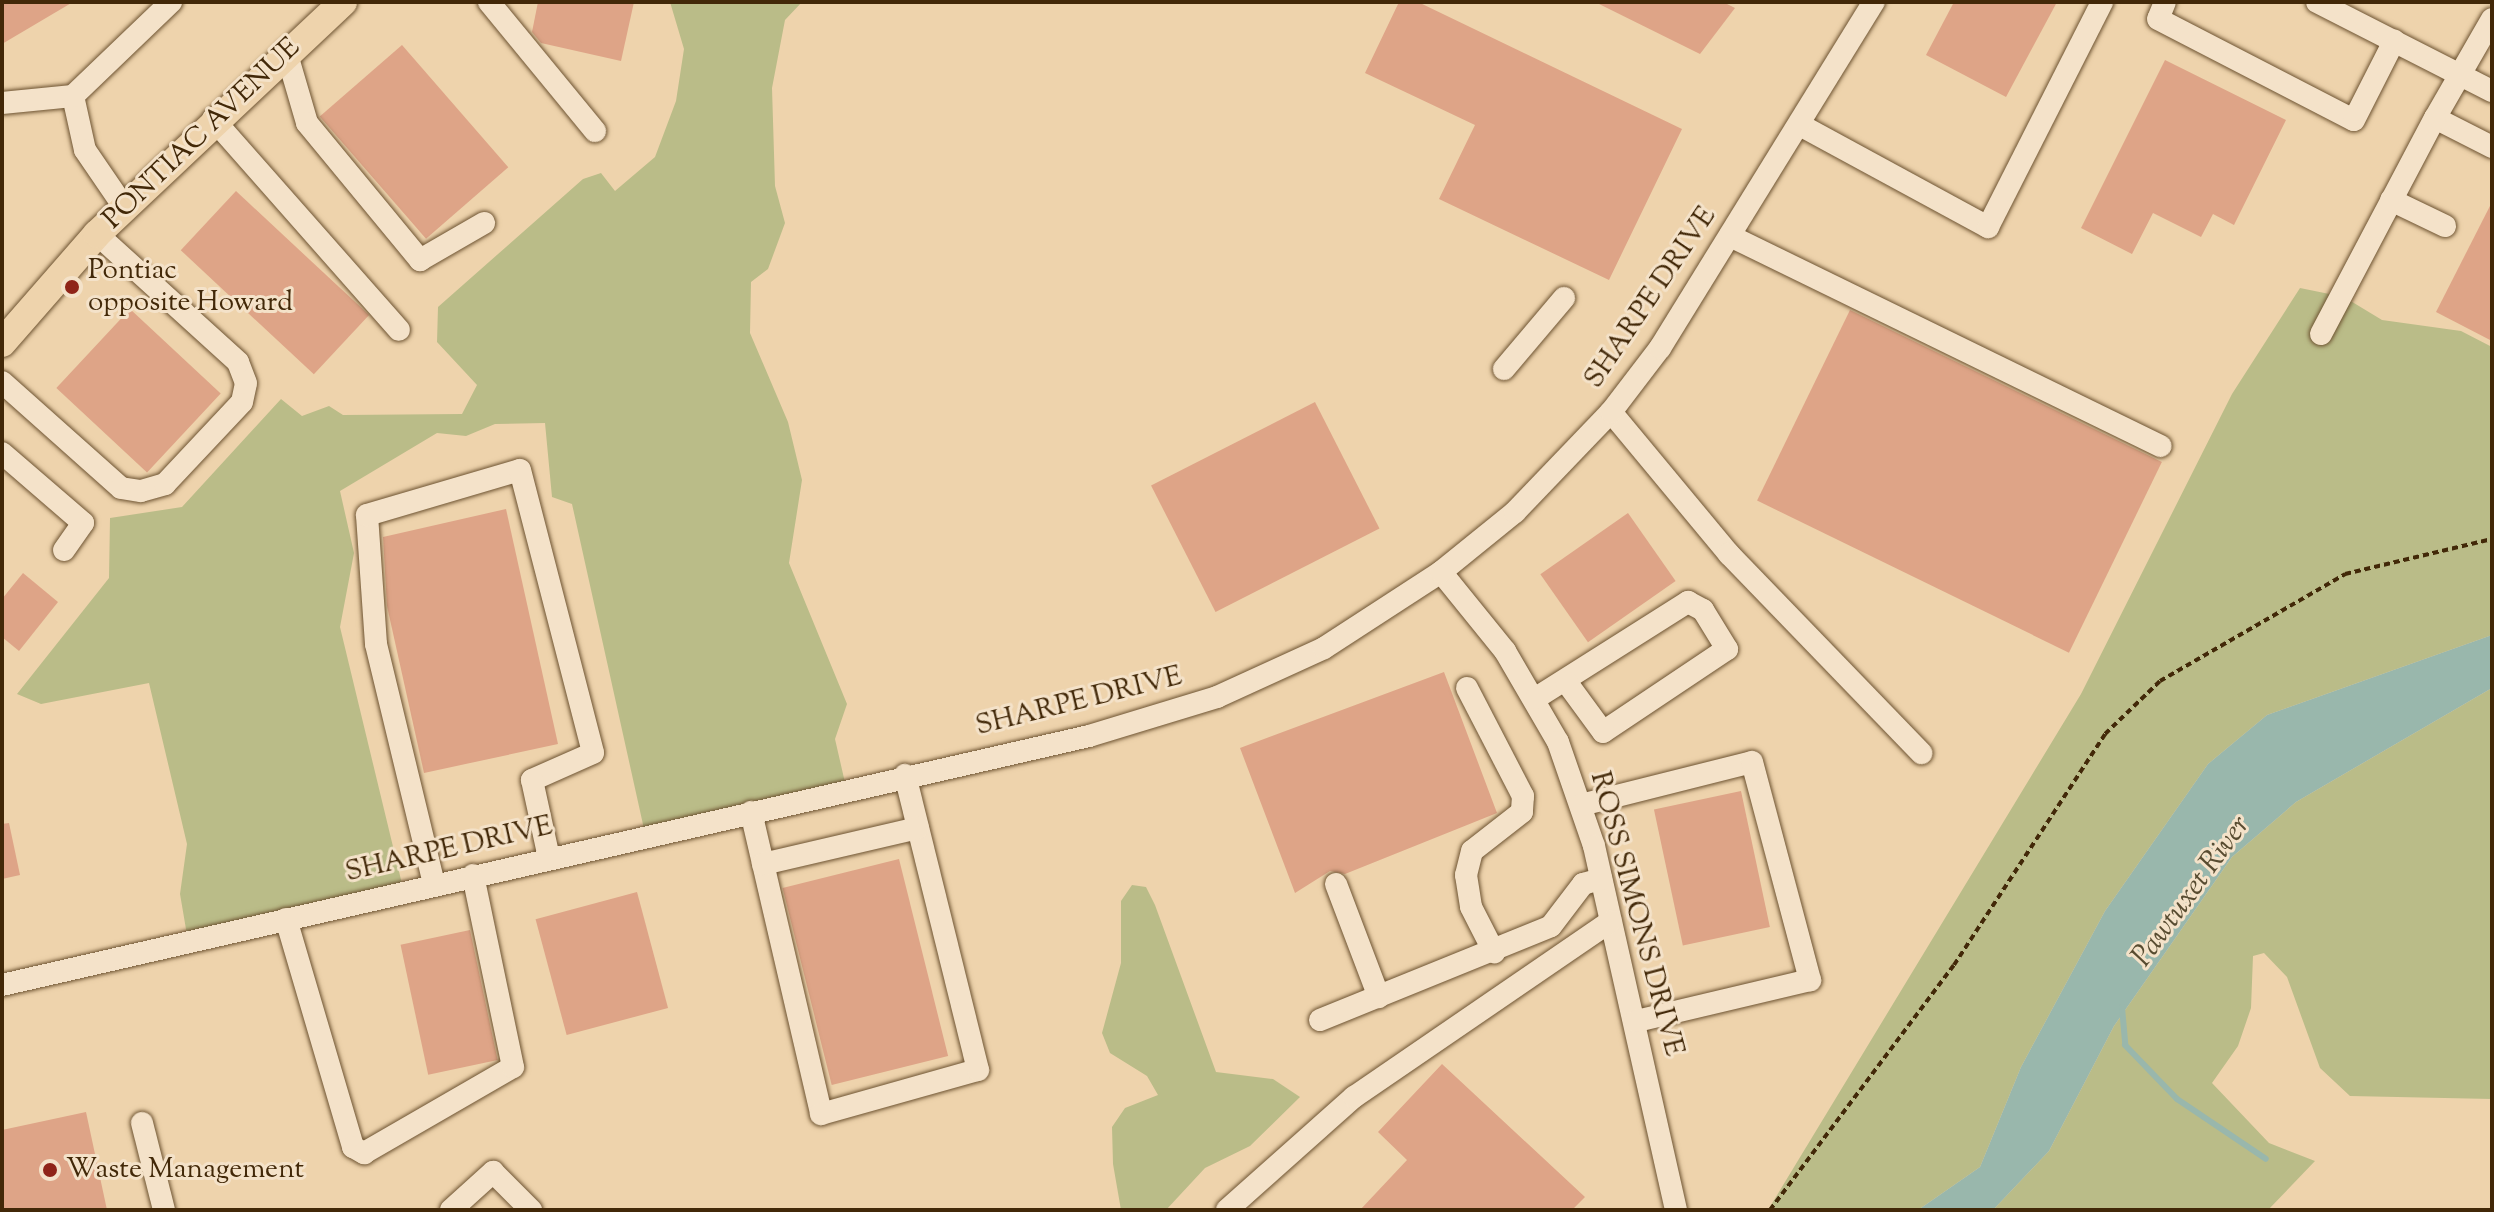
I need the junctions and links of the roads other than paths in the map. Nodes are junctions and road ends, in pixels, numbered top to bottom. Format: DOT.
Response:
graph roads {
  1 [pos="171,2"];
  2 [pos="343,2"];
  3 [pos="489,2"];
  4 [pos="1874,2"];
  5 [pos="2102,2"];
  6 [pos="2165,2"];
  7 [pos="2317,2"];
  8 [pos="2492,19"];
  9 [pos="2394,41"];
  10 [pos="286,51"];
  11 [pos="2457,73"];
  12 [pos="2492,91"];
  13 [pos="73,96"];
  14 [pos="2,103"];
  15 [pos="2435,118"];
  16 [pos="213,119"];
  17 [pos="1800,125"];
  18 [pos="595,131"];
  19 [pos="2492,147"];
  20 [pos="2391,200"];
  21 [pos="124,207"];
  22 [pos="484,223"];
  23 [pos="2445,226"];
  24 [pos="97,234"];
  25 [pos="1730,236"];
  26 [pos="1564,298"];
  27 [pos="399,330"];
  28 [pos="2321,334"];
  29 [pos="2,343"];
  30 [pos="1504,369"];
  31 [pos="2,382"];
  32 [pos="1611,412"];
  33 [pos="2161,446"];
  34 [pos="2,453"];
  35 [pos="64,550"];
  36 [pos="1441,572"];
  37 [pos="1567,683"];
  38 [pos="1467,688"];
  39 [pos="1536,698"];
  40 [pos="1921,753"];
  41 [pos="905,775"];
  42 [pos="1581,805"];
  43 [pos="751,812"];
  44 [pos="918,828"];
  45 [pos="549,858"];
  46 [pos="763,864"];
  47 [pos="473,875"];
  48 [pos="1601,879"];
  49 [pos="434,884"];
  50 [pos="1336,884"];
  51 [pos="286,919"];
  52 [pos="1611,921"];
  53 [pos="1494,952"];
  54 [pos="2,985"];
  55 [pos="1379,997"];
  56 [pos="1320,1020"];
  57 [pos="1636,1021"];
  58 [pos="142,1123"];
  59 [pos="1675,1209"];
  60 [pos="164,1210"];
  61 [pos="451,1210"];
  62 [pos="531,1210"];
  63 [pos="1227,1210"];
  1 -- 13 [label="street"];
  2 -- 10 [label="main road, PONTIAC AVENUE"];
  3 -- 18 [label="street"];
  4 -- 17 [label="street, SHARPE DRIVE"];
  5 -- 17 [label="street"];
  6 -- 9 [label="street"];
  7 -- 9 [label="street"];
  8 -- 11 [label="street"];
  9 -- 11 [label="street"];
  10 -- 16 [label="main road, PONTIAC AVENUE"];
  10 -- 22 [label="street"];
  11 -- 12 [label="street"];
  11 -- 15 [label="street"];
  13 -- 14 [label="street"];
  13 -- 21 [label="street"];
  15 -- 19 [label="street"];
  15 -- 20 [label="street"];
  16 -- 21 [label="main road, PONTIAC AVENUE"];
  16 -- 27 [label="street"];
  17 -- 25 [label="street, SHARPE DRIVE"];
  20 -- 23 [label="street"];
  20 -- 28 [label="street"];
  21 -- 24 [label="main road, PONTIAC AVENUE"];
  24 -- 29 [label="main road, PONTIAC AVENUE"];
  24 -- 31 [label="street"];
  25 -- 32 [label="street, SHARPE DRIVE"];
  25 -- 33 [label="street"];
  26 -- 30 [label="street"];
  32 -- 36 [label="street, SHARPE DRIVE"];
  32 -- 40 [label="street"];
  34 -- 35 [label="street"];
  36 -- 39 [label="street, ROSS SIMONS DRIVE"];
  36 -- 41 [label="street, SHARPE DRIVE"];
  37 -- 37 [label="street"];
  37 -- 39 [label="street"];
  38 -- 53 [label="street"];
  39 -- 42 [label="street, ROSS SIMONS DRIVE"];
  41 -- 43 [label="street, SHARPE DRIVE"];
  41 -- 44 [label="street"];
  42 -- 48 [label="street, ROSS SIMONS DRIVE"];
  42 -- 57 [label="street"];
  43 -- 45 [label="street, SHARPE DRIVE"];
  43 -- 46 [label="street"];
  44 -- 46 [label="street"];
  44 -- 46 [label="street"];
  45 -- 47 [label="street, SHARPE DRIVE"];
  45 -- 49 [label="street"];
  47 -- 49 [label="street, SHARPE DRIVE"];
  47 -- 51 [label="street"];
  48 -- 52 [label="street, ROSS SIMONS DRIVE"];
  48 -- 53 [label="street"];
  49 -- 51 [label="street, SHARPE DRIVE"];
  50 -- 55 [label="street"];
  51 -- 54 [label="street, SHARPE DRIVE"];
  52 -- 57 [label="street, ROSS SIMONS DRIVE"];
  52 -- 63 [label="street"];
  53 -- 55 [label="street"];
  55 -- 56 [label="street"];
  57 -- 59 [label="street, ROSS SIMONS DRIVE"];
  58 -- 60 [label="street"];
  61 -- 62 [label="street"];
}
